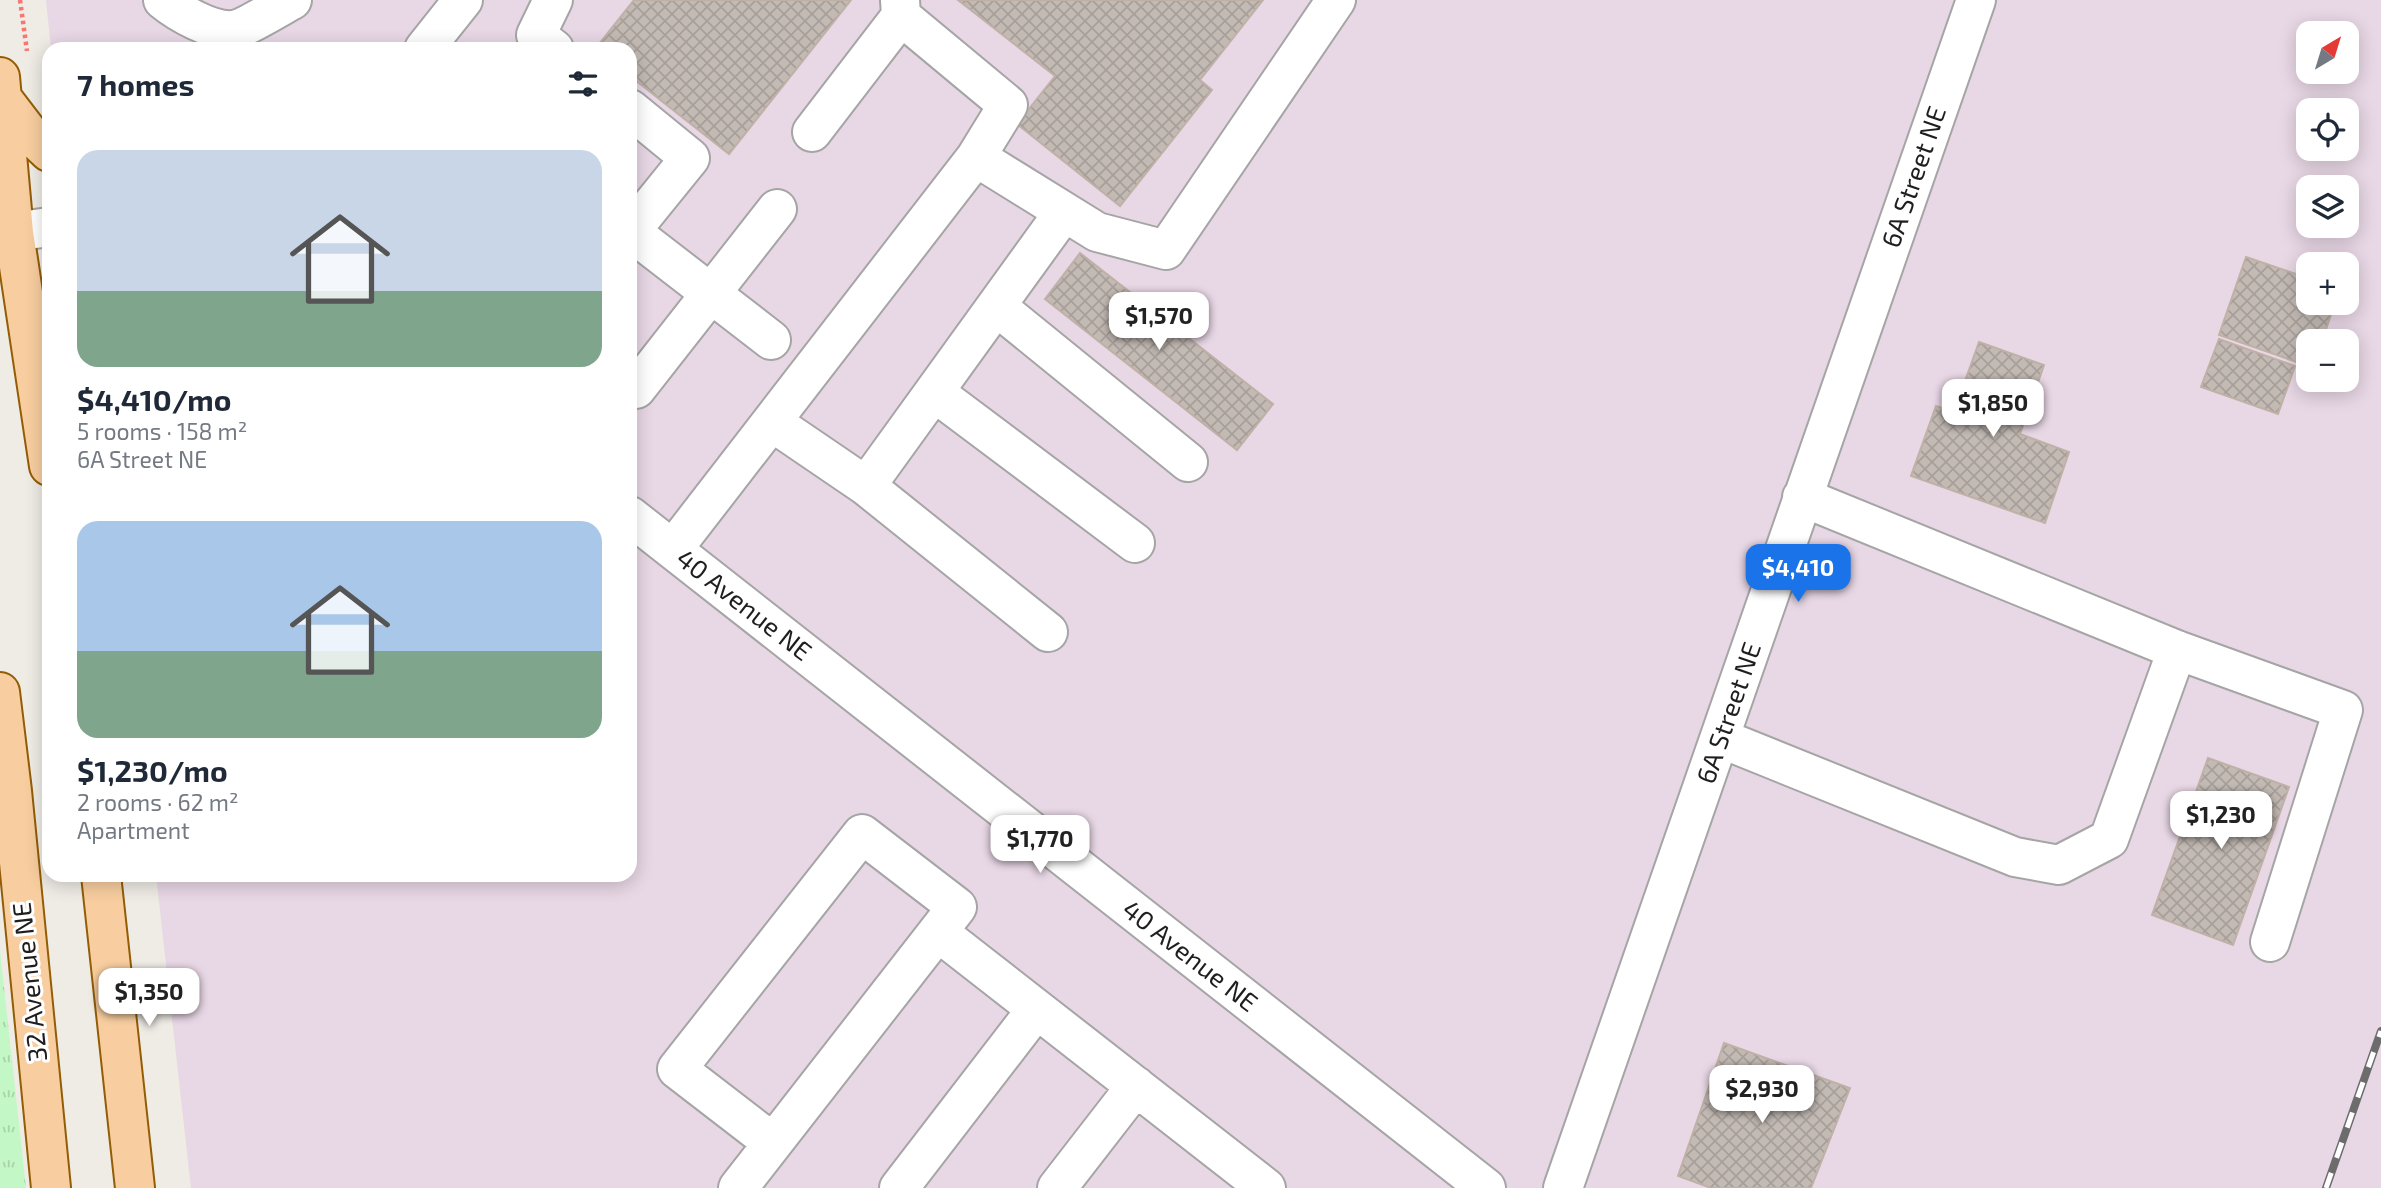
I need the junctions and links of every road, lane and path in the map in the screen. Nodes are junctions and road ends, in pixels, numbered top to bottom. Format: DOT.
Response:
graph roads {
  1 [pos="163,0"];
  2 [pos="292,0"];
  3 [pos="463,0"];
  4 [pos="553,0"];
  5 [pos="1336,0"];
  6 [pos="1976,0"];
  7 [pos="901,8"];
  8 [pos="430,42"];
  9 [pos="545,42"];
  10 [pos="1,87"];
  11 [pos="637,115"];
  12 [pos="812,132"];
  13 [pos="42,145"];
  14 [pos="976,158"];
  15 [pos="776,209"];
  16 [pos="1064,212"];
  17 [pos="637,224"];
  18 [pos="21,231"];
  19 [pos="637,237"];
  20 [pos="709,294"];
  21 [pos="996,306"];
  22 [pos="771,340"];
  23 [pos="637,388"];
  24 [pos="934,392"];
  25 [pos="42,401"];
  26 [pos="772,422"];
  27 [pos="1188,462"];
  28 [pos="866,486"];
  29 [pos="1802,497"];
  30 [pos="637,522"];
  31 [pos="1135,543"];
  32 [pos="673,550"];
  33 [pos="1048,632"];
  34 [pos="2177,650"];
  35 [pos="0,692"];
  36 [pos="1720,738"];
  37 [pos="102,882"];
  38 [pos="938,932"];
  39 [pos="2270,942"];
  40 [pos="1036,1010"];
  41 [pos="1136,1086"];
  42 [pos="773,1143"];
  43 [pos="51,1188"];
  44 [pos="135,1188"];
  45 [pos="738,1188"];
  46 [pos="899,1188"];
  47 [pos="1057,1188"];
  48 [pos="1266,1188"];
  49 [pos="1486,1188"];
  50 [pos="1563,1188"];
  1 -- 2 [label="street"];
  3 -- 8 [label="street"];
  4 -- 9 [label="street"];
  5 -- 16 [label="street"];
  6 -- 29 [label="street, 6A Street NE"];
  7 -- 12 [label="street"];
  7 -- 14 [label="street"];
  10 -- 13 [label="main road"];
  10 -- 18 [label="main road"];
  11 -- 17 [label="street"];
  14 -- 16 [label="street"];
  14 -- 26 [label="street"];
  15 -- 20 [label="street"];
  16 -- 21 [label="street"];
  18 -- 25 [label="main road"];
  19 -- 20 [label="street"];
  20 -- 22 [label="street"];
  20 -- 23 [label="street"];
  21 -- 24 [label="street"];
  21 -- 27 [label="street"];
  24 -- 28 [label="street"];
  24 -- 31 [label="street"];
  26 -- 28 [label="street"];
  26 -- 32 [label="street"];
  28 -- 33 [label="street"];
  29 -- 34 [label="street"];
  29 -- 36 [label="street, 6A Street NE"];
  30 -- 32 [label="street, 40 Avenue NE"];
  32 -- 49 [label="street, 40 Avenue NE"];
  34 -- 36 [label="street"];
  34 -- 39 [label="street"];
  35 -- 43 [label="main road, 32 Avenue NE"];
  36 -- 50 [label="street, 6A Street NE"];
  37 -- 44 [label="main road"];
  38 -- 40 [label="street"];
  38 -- 42 [label="street"];
  38 -- 42 [label="street"];
  40 -- 41 [label="street"];
  40 -- 46 [label="street"];
  41 -- 47 [label="street"];
  41 -- 48 [label="street"];
  42 -- 45 [label="street"];
}
